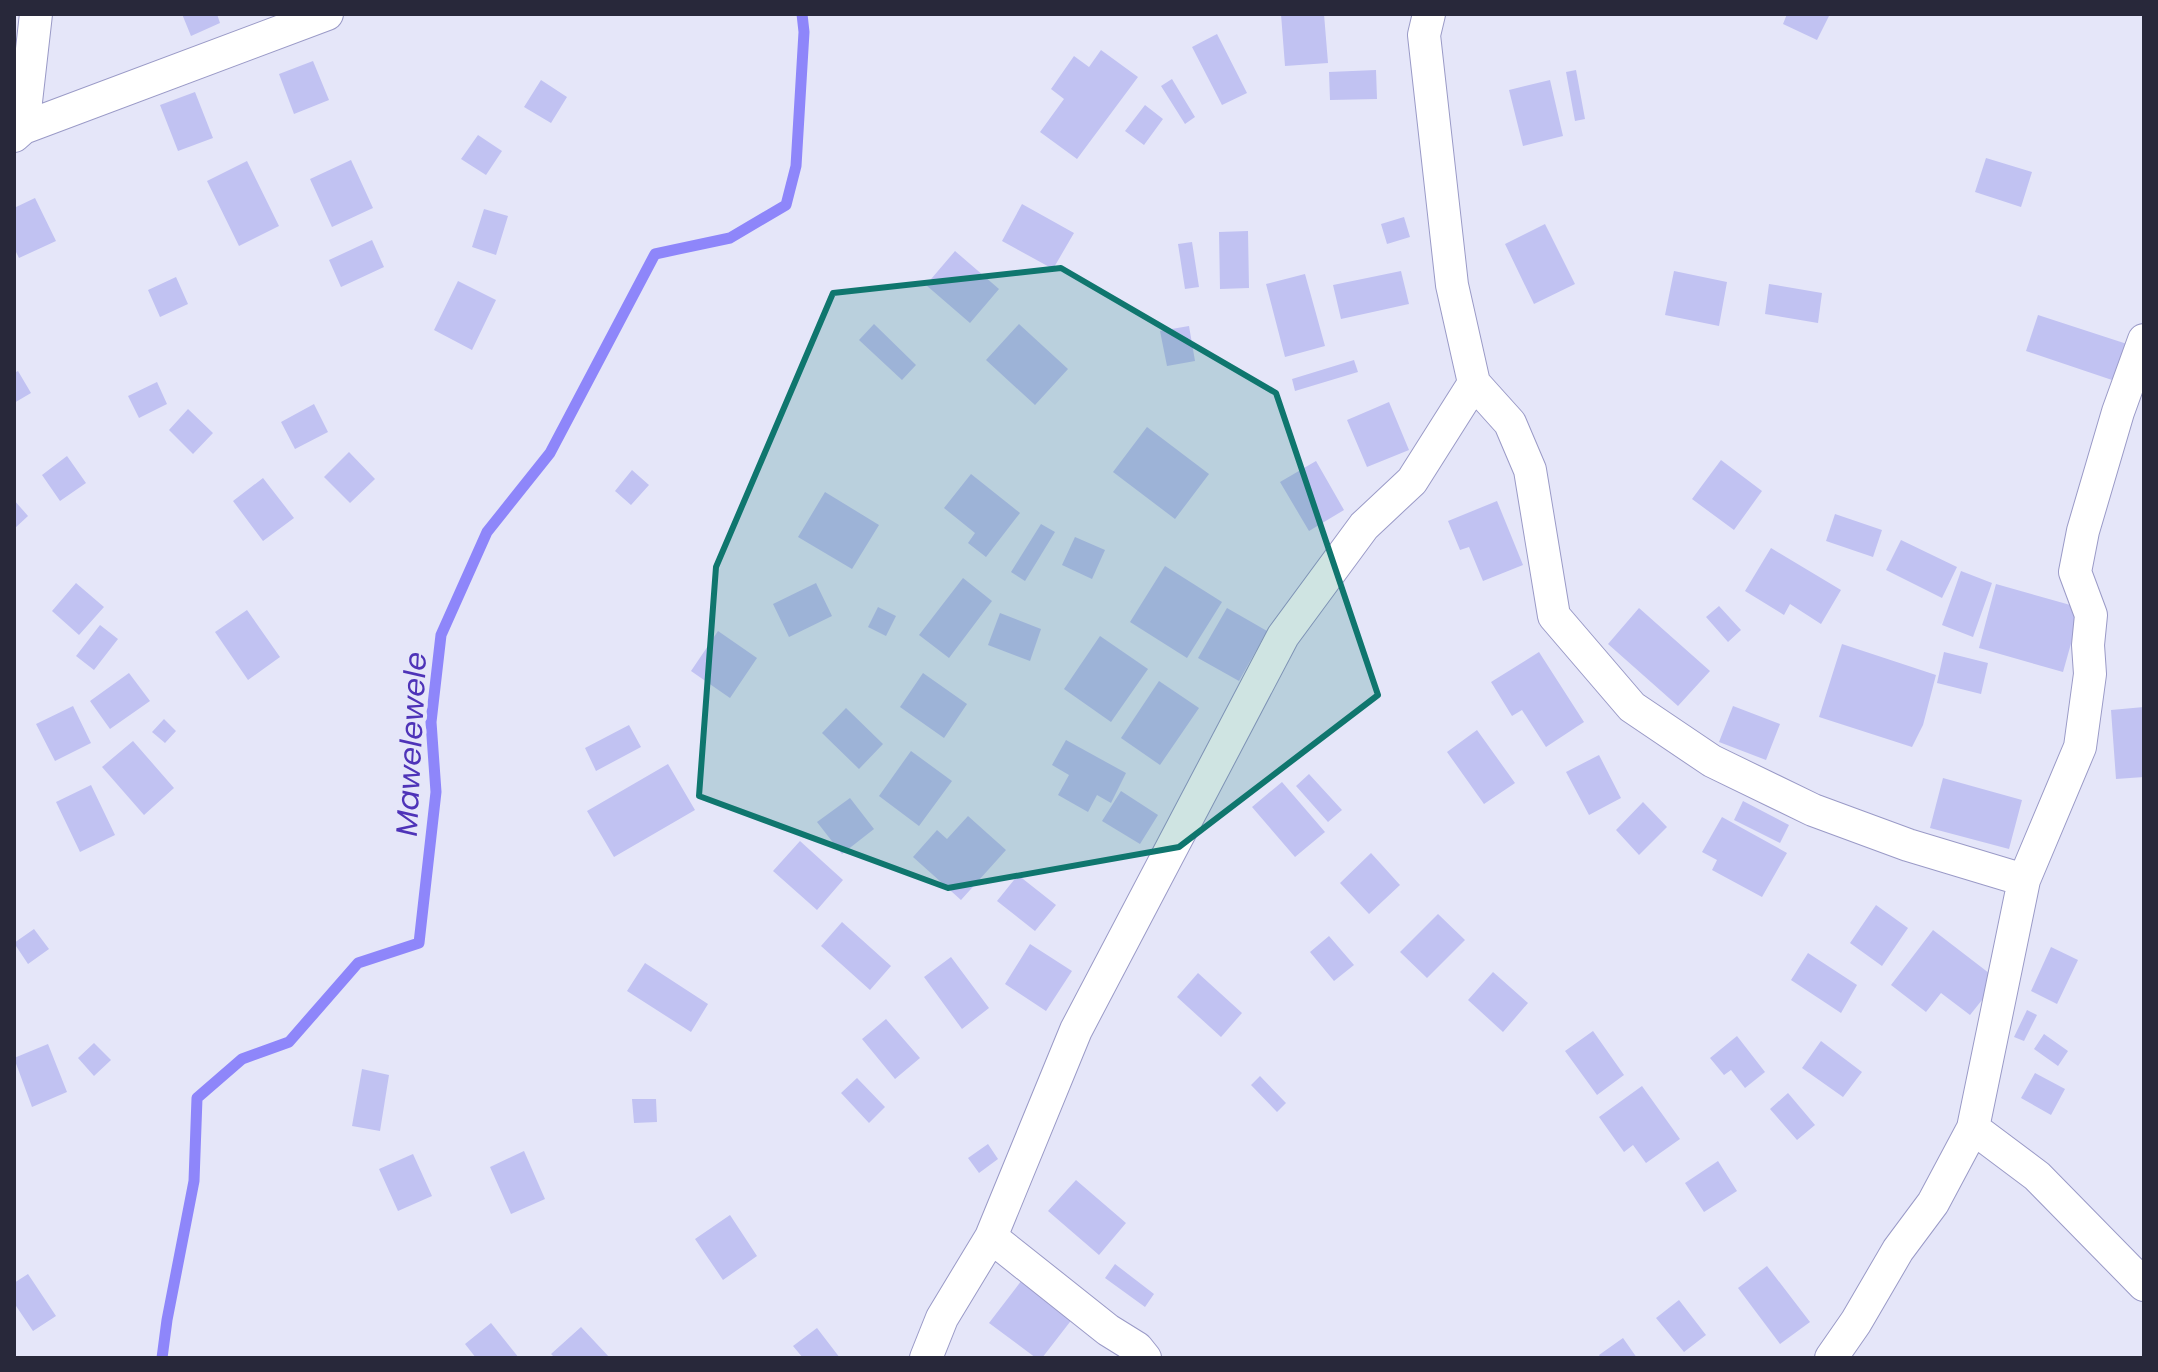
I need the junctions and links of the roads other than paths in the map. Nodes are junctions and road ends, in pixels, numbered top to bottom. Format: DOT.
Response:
graph roads {
  1 [pos="36,14"];
  2 [pos="327,14"];
  3 [pos="1429,14"];
  4 [pos="18,132"];
  5 [pos="2144,340"];
  6 [pos="1474,383"];
  7 [pos="2024,880"];
  8 [pos="1973,1128"];
  9 [pos="991,1237"];
  10 [pos="2144,1285"];
  11 [pos="926,1358"];
  12 [pos="1145,1358"];
  13 [pos="1831,1358"];
  1 -- 4 [label="street"];
  2 -- 4 [label="street"];
  3 -- 6 [label="street"];
  5 -- 7 [label="street"];
  6 -- 7 [label="street"];
  6 -- 9 [label="street"];
  7 -- 8 [label="street"];
  8 -- 10 [label="street"];
  8 -- 13 [label="street"];
  9 -- 11 [label="street"];
  9 -- 12 [label="street"];
}
